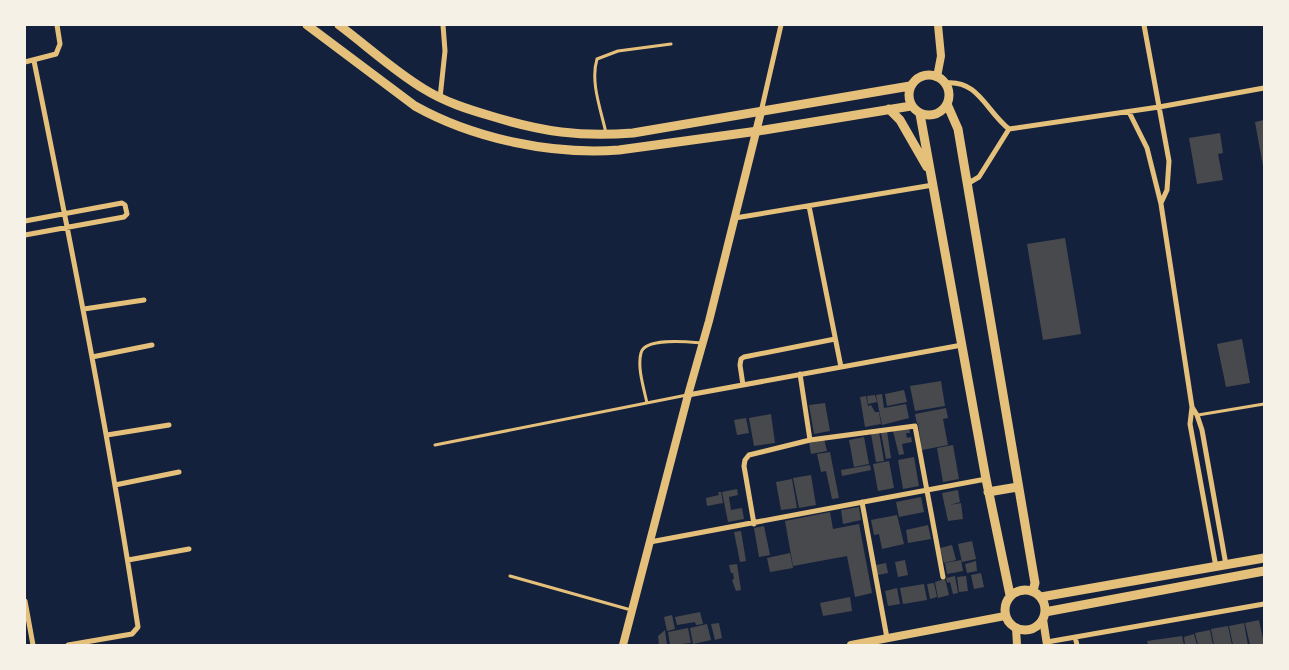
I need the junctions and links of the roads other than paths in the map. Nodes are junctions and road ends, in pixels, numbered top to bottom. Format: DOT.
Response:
graph roads {
  1 [pos="57,25"];
  2 [pos="307,25"];
  3 [pos="339,25"];
  4 [pos="443,25"];
  5 [pos="781,25"];
  6 [pos="938,25"];
  7 [pos="1144,25"];
  8 [pos="671,44"];
  9 [pos="34,61"];
  10 [pos="25,62"];
  11 [pos="941,80"];
  12 [pos="910,86"];
  13 [pos="1264,88"];
  14 [pos="440,98"];
  15 [pos="947,104"];
  16 [pos="911,106"];
  17 [pos="1159,107"];
  18 [pos="889,109"];
  19 [pos="762,112"];
  20 [pos="1129,112"];
  21 [pos="920,114"];
  22 [pos="1009,129"];
  23 [pos="758,131"];
  24 [pos="606,135"];
  25 [pos="932,181"];
  26 [pos="967,184"];
  27 [pos="1161,204"];
  28 [pos="809,206"];
  29 [pos="65,214"];
  30 [pos="735,218"];
  31 [pos="25,221"];
  32 [pos="68,227"];
  33 [pos="25,235"];
  34 [pos="144,300"];
  35 [pos="84,310"];
  36 [pos="835,339"];
  37 [pos="703,343"];
  38 [pos="152,345"];
  39 [pos="962,345"];
  40 [pos="92,357"];
  41 [pos="842,366"];
  42 [pos="800,374"];
  43 [pos="743,384"];
  44 [pos="688,395"];
  45 [pos="647,403"];
  46 [pos="1264,404"];
  47 [pos="1192,407"];
  48 [pos="1197,415"];
  49 [pos="1190,416"];
  50 [pos="169,425"];
  51 [pos="107,436"];
  52 [pos="810,440"];
  53 [pos="435,445"];
  54 [pos="179,472"];
  55 [pos="986,480"];
  56 [pos="115,486"];
  57 [pos="1018,487"];
  58 [pos="928,489"];
  59 [pos="988,492"];
  60 [pos="862,502"];
  61 [pos="754,524"];
  62 [pos="650,542"];
  63 [pos="189,549"];
  64 [pos="1264,558"];
  65 [pos="128,560"];
  66 [pos="1226,565"];
  67 [pos="1216,567"];
  68 [pos="1264,571"];
  69 [pos="510,576"];
  70 [pos="943,577"];
  71 [pos="1037,594"];
  72 [pos="1010,595"];
  73 [pos="25,601"];
  74 [pos="1264,604"];
  75 [pos="632,610"];
  76 [pos="1044,615"];
  77 [pos="1006,616"];
  78 [pos="1016,628"];
  79 [pos="1075,637"];
  80 [pos="887,638"];
  81 [pos="1047,644"];
  82 [pos="33,645"];
  83 [pos="68,645"];
  84 [pos="623,645"];
  85 [pos="851,645"];
  86 [pos="1017,645"];
  87 [pos="1077,645"];
  1 -- 9 [label="street"];
  2 -- 23 [label="main road"];
  3 -- 14 [label="main road"];
  4 -- 14 [label="street"];
  5 -- 19 [label="street"];
  6 -- 11 [label="street"];
  7 -- 17 [label="street"];
  8 -- 24 [label="lane"];
  9 -- 10 [label="street"];
  9 -- 29 [label="street"];
  11 -- 12 [label="main road"];
  11 -- 15 [label="main road"];
  11 -- 22 [label="street"];
  12 -- 16 [label="main road"];
  12 -- 19 [label="main road"];
  13 -- 17 [label="street"];
  14 -- 24 [label="main road"];
  15 -- 21 [label="main road"];
  15 -- 26 [label="main road"];
  16 -- 18 [label="main road"];
  16 -- 21 [label="main road"];
  17 -- 20 [label="street"];
  17 -- 27 [label="street"];
  18 -- 23 [label="main road"];
  18 -- 25 [label="main road"];
  19 -- 23 [label="street"];
  19 -- 24 [label="main road"];
  20 -- 22 [label="street"];
  20 -- 27 [label="street"];
  21 -- 25 [label="main road"];
  22 -- 26 [label="street"];
  23 -- 30 [label="street"];
  25 -- 28 [label="street"];
  25 -- 39 [label="main road"];
  26 -- 57 [label="main road"];
  27 -- 47 [label="street"];
  28 -- 30 [label="street"];
  28 -- 36 [label="street"];
  29 -- 31 [label="street"];
  29 -- 32 [label="street"];
  29 -- 32 [label="street"];
  30 -- 37 [label="street"];
  32 -- 33 [label="street"];
  32 -- 35 [label="street"];
  34 -- 35 [label="street"];
  35 -- 40 [label="street"];
  36 -- 41 [label="street"];
  36 -- 43 [label="street"];
  37 -- 44 [label="street"];
  37 -- 45 [label="lane"];
  38 -- 40 [label="street"];
  39 -- 41 [label="street"];
  39 -- 55 [label="main road"];
  40 -- 51 [label="street"];
  41 -- 42 [label="street"];
  42 -- 43 [label="street"];
  42 -- 52 [label="street"];
  43 -- 44 [label="street"];
  44 -- 45 [label="lane"];
  44 -- 62 [label="street"];
  45 -- 53 [label="lane"];
  46 -- 48 [label="lane"];
  47 -- 48 [label="street"];
  47 -- 49 [label="street"];
  48 -- 49 [label="lane"];
  48 -- 66 [label="street"];
  49 -- 67 [label="street"];
  50 -- 51 [label="street"];
  51 -- 56 [label="street"];
  52 -- 58 [label="street"];
  52 -- 61 [label="street"];
  54 -- 56 [label="street"];
  55 -- 58 [label="street"];
  55 -- 59 [label="main road"];
  56 -- 65 [label="street"];
  57 -- 59 [label="main road"];
  57 -- 71 [label="main road"];
  58 -- 60 [label="street"];
  58 -- 70 [label="street"];
  59 -- 72 [label="main road"];
  60 -- 61 [label="street"];
  60 -- 80 [label="street"];
  61 -- 62 [label="street"];
  62 -- 75 [label="street"];
  63 -- 65 [label="street"];
  64 -- 66 [label="main road"];
  65 -- 83 [label="street"];
  66 -- 67 [label="main road"];
  67 -- 71 [label="main road"];
  68 -- 76 [label="main road"];
  69 -- 75 [label="lane"];
  71 -- 72 [label="main road"];
  71 -- 76 [label="main road"];
  72 -- 77 [label="main road"];
  73 -- 82 [label="street"];
  74 -- 79 [label="street"];
  75 -- 84 [label="street"];
  76 -- 78 [label="main road"];
  76 -- 81 [label="street"];
  77 -- 78 [label="main road"];
  77 -- 80 [label="street"];
  78 -- 86 [label="street"];
  79 -- 81 [label="street"];
  79 -- 87 [label="street"];
  80 -- 85 [label="street"];
}
